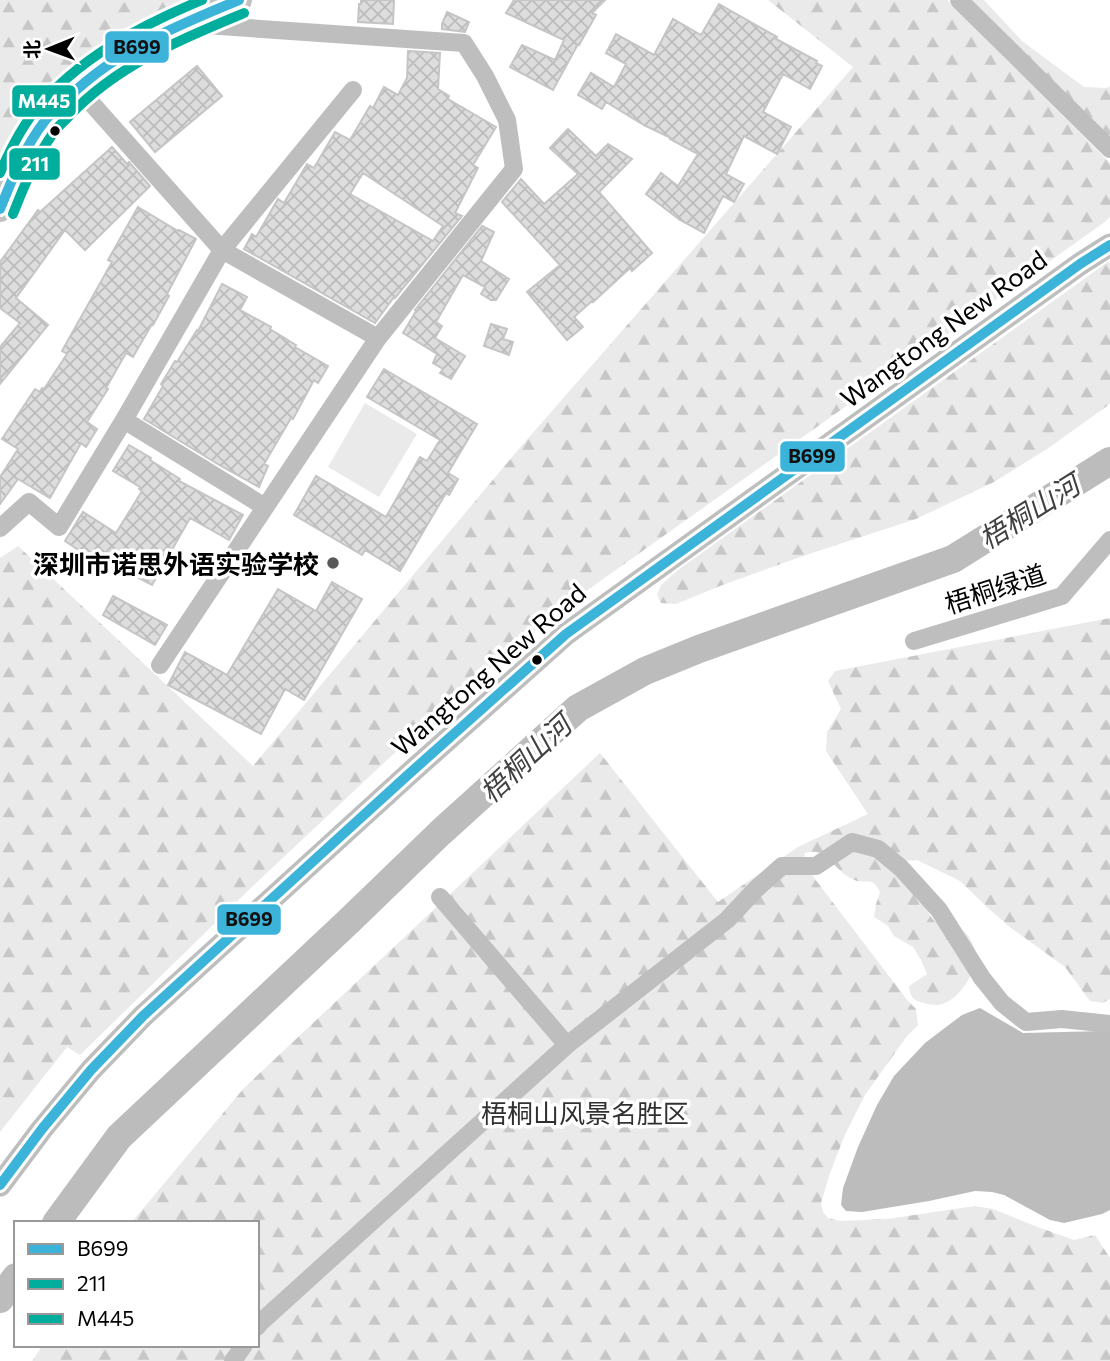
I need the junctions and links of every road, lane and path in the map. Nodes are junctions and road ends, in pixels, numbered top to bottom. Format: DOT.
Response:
graph roads {
  1 [pos="239,0"];
  2 [pos="959,0"];
  3 [pos="182,23"];
  4 [pos="77,88"];
  5 [pos="353,90"];
  6 [pos="1110,149"];
  7 [pos="0,209"];
  8 [pos="1110,245"];
  9 [pos="222,250"];
  10 [pos="378,338"];
  11 [pos="124,420"];
  12 [pos="265,507"];
  13 [pos="0,528"];
  14 [pos="1110,540"];
  15 [pos="915,641"];
  16 [pos="160,665"];
  17 [pos="440,897"];
  18 [pos="1110,1024"];
  19 [pos="567,1045"];
  20 [pos="0,1185"];
  21 [pos="259,1325"];
  1 -- 3 [label="main road"];
  2 -- 6 [label="street"];
  3 -- 4 [label="main road"];
  3 -- 10 [label="street"];
  4 -- 7 [label="main road"];
  4 -- 9 [label="street"];
  5 -- 9 [label="street"];
  8 -- 20 [label="street, Wangtong New Road"];
  9 -- 10 [label="street"];
  9 -- 11 [label="street"];
  10 -- 12 [label="street"];
  11 -- 12 [label="street"];
  11 -- 13 [label="street"];
  12 -- 16 [label="street"];
  14 -- 15 [label="street, 梧桐绿道"];
  17 -- 19 [label="street"];
  18 -- 19 [label="street"];
  19 -- 21 [label="street"];
}
